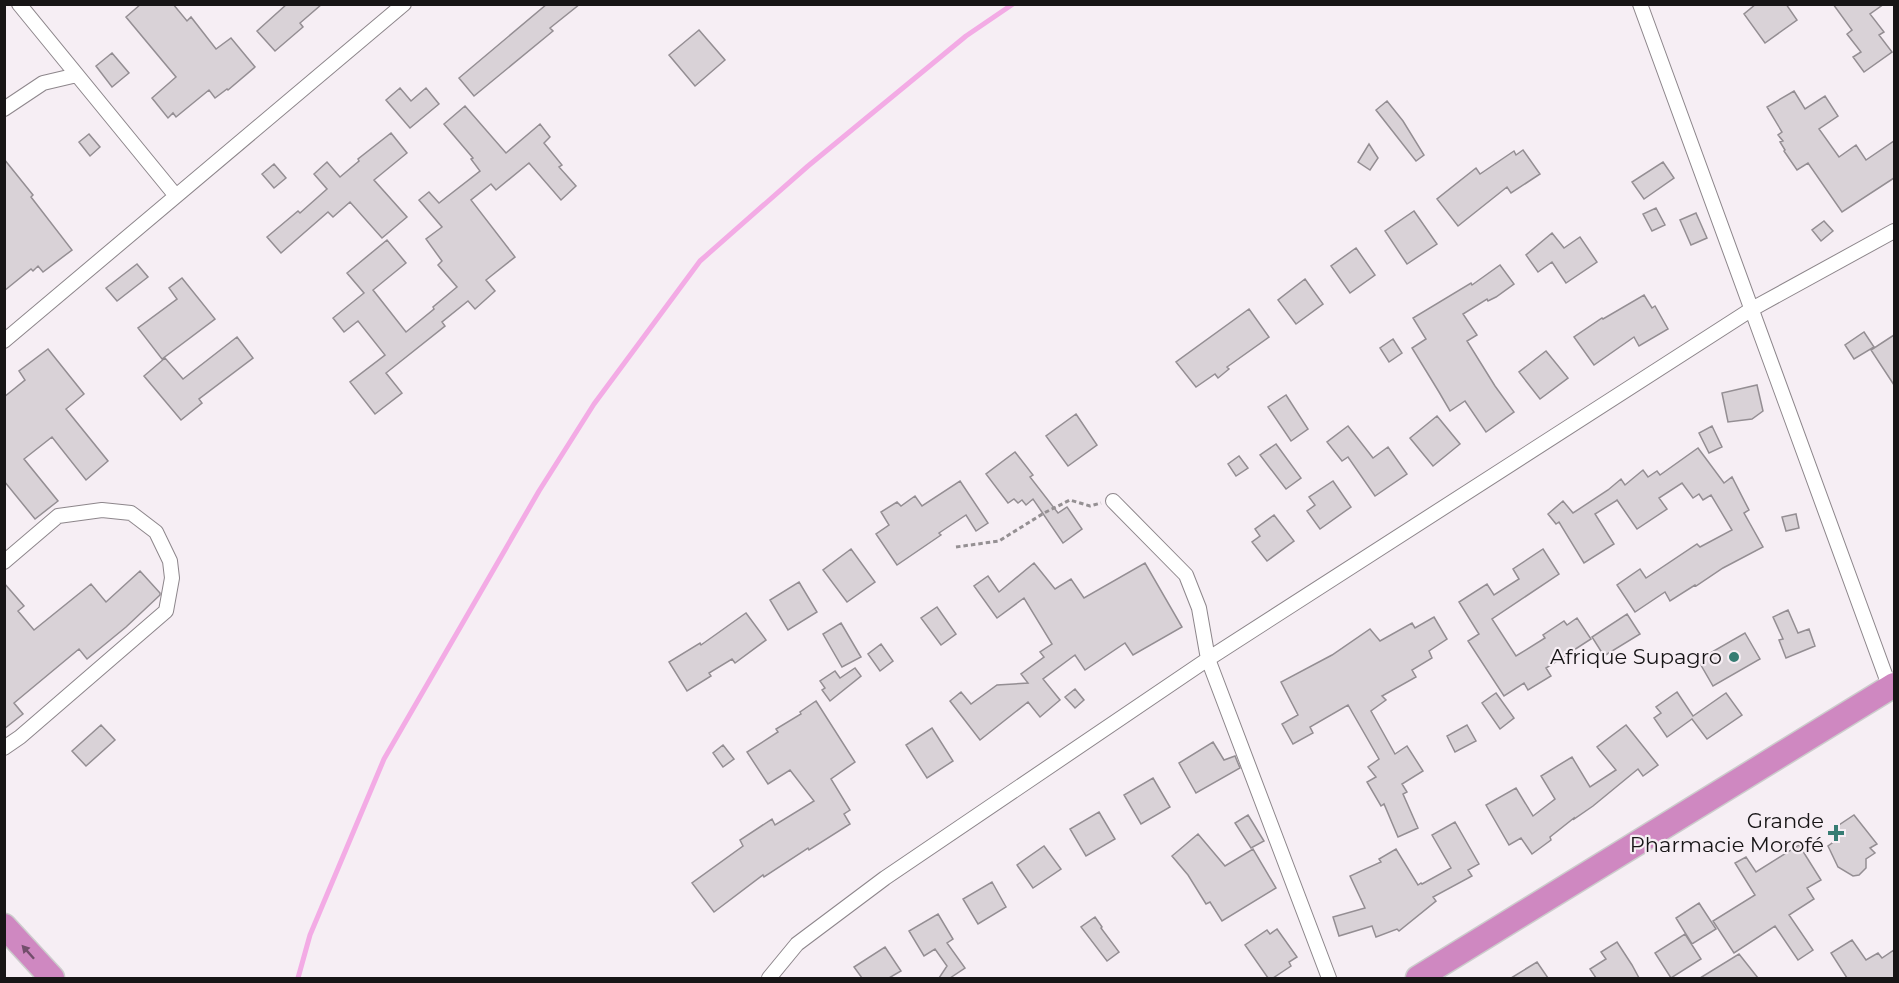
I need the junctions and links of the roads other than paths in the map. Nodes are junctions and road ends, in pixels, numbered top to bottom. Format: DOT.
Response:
graph roads {
  1 [pos="19,4"];
  2 [pos="404,4"];
  3 [pos="1640,4"];
  4 [pos="77,75"];
  5 [pos="4,109"];
  6 [pos="176,196"];
  7 [pos="1894,231"];
  8 [pos="1752,309"];
  9 [pos="4,341"];
  10 [pos="1113,501"];
  11 [pos="4,562"];
  12 [pos="1208,659"];
  13 [pos="1892,687"];
  14 [pos="4,748"];
  15 [pos="4,926"];
  16 [pos="52,978"];
  17 [pos="769,978"];
  18 [pos="1329,978"];
  19 [pos="1418,978"];
  1 -- 4 [label="street"];
  2 -- 6 [label="street"];
  3 -- 8 [label="street"];
  4 -- 5 [label="street"];
  4 -- 6 [label="street"];
  6 -- 9 [label="street"];
  7 -- 8 [label="street"];
  8 -- 12 [label="street"];
  8 -- 13 [label="street"];
  10 -- 12 [label="street"];
  11 -- 14 [label="street"];
  12 -- 17 [label="street"];
  12 -- 18 [label="street"];
  13 -- 19 [label="highway"];
  16 -- 15 [label="highway, one-way"];
}
